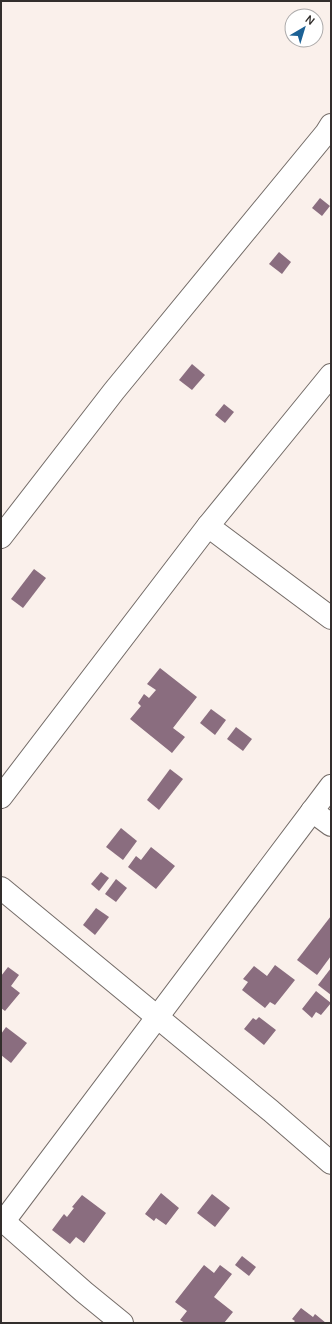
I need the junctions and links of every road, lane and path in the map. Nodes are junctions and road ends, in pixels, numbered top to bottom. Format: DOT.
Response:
graph roads {
  1 [pos="331,125"];
  2 [pos="331,375"];
  3 [pos="208,526"];
  4 [pos="1,537"];
  5 [pos="331,618"];
  6 [pos="331,786"];
  7 [pos="1,798"];
  8 [pos="312,811"];
  9 [pos="331,825"];
  10 [pos="1,888"];
  11 [pos="157,1018"];
  12 [pos="331,1163"];
  13 [pos="3,1220"];
  14 [pos="122,1323"];
  1 -- 4 [label="street"];
  2 -- 3 [label="street"];
  3 -- 5 [label="street"];
  3 -- 7 [label="street"];
  6 -- 8 [label="street"];
  8 -- 9 [label="street"];
  8 -- 11 [label="street"];
  10 -- 11 [label="street"];
  11 -- 12 [label="street"];
  11 -- 13 [label="street"];
  13 -- 14 [label="street"];
}
